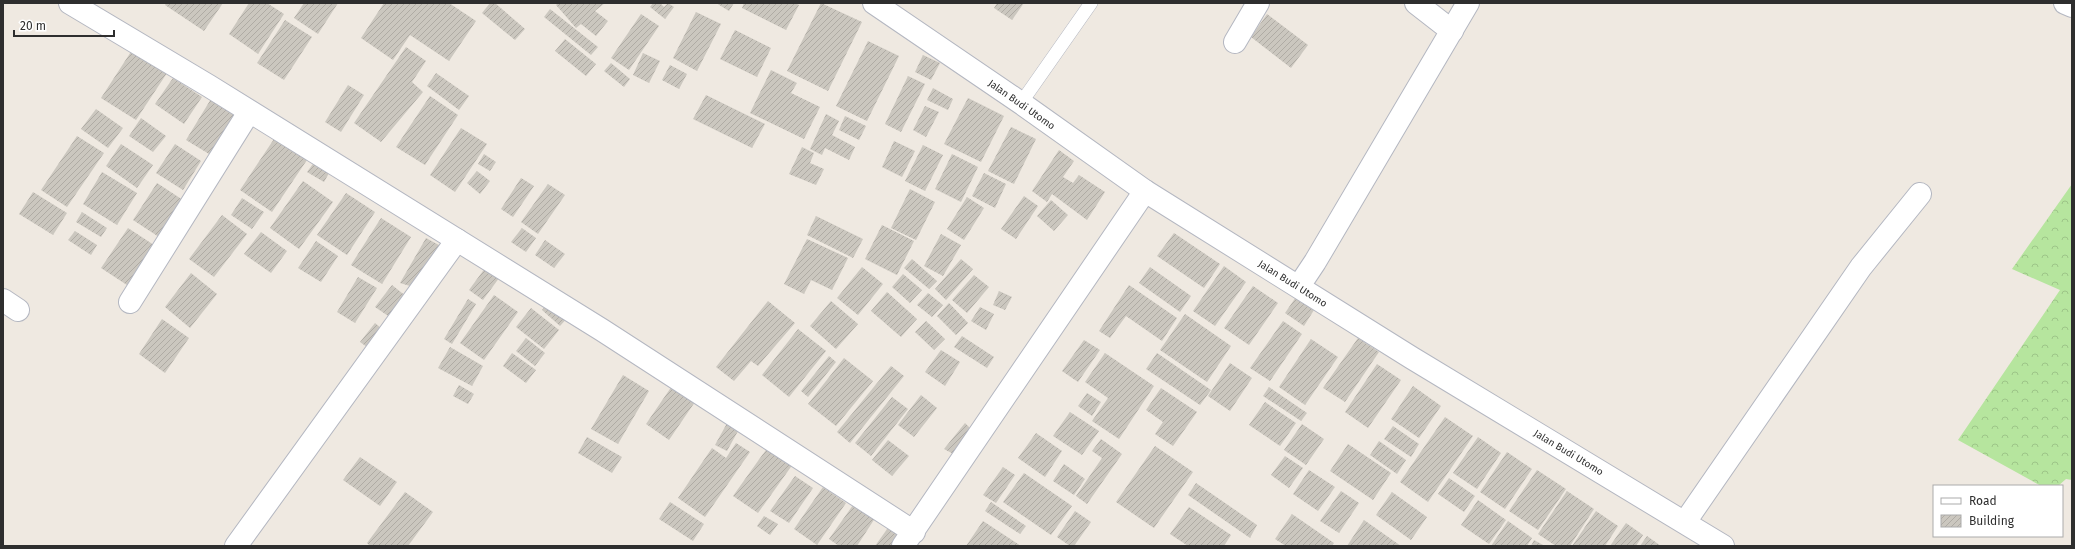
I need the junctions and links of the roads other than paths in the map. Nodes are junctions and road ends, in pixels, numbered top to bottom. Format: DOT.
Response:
graph roads {
  1 [pos="70,3"];
  2 [pos="874,3"];
  3 [pos="1091,3"];
  4 [pos="1258,3"];
  5 [pos="1416,3"];
  6 [pos="1468,3"];
  7 [pos="2065,3"];
  8 [pos="2072,6"];
  9 [pos="1452,31"];
  10 [pos="1235,42"];
  11 [pos="1021,103"];
  12 [pos="249,112"];
  13 [pos="1145,191"];
  14 [pos="1920,194"];
  15 [pos="457,240"];
  16 [pos="1299,286"];
  17 [pos="130,302"];
  18 [pos="1686,522"];
  19 [pos="909,539"];
  20 [pos="236,546"];
  21 [pos="1722,546"];
  1 -- 12 [label="street"];
  2 -- 11 [label="street, Jalan Budi Utomo"];
  3 -- 11 [label="lane"];
  4 -- 10 [label="street"];
  5 -- 9 [label="street"];
  6 -- 9 [label="street"];
  7 -- 8 [label="street"];
  9 -- 16 [label="street"];
  11 -- 13 [label="street, Jalan Budi Utomo"];
  12 -- 15 [label="street"];
  12 -- 17 [label="street"];
  13 -- 16 [label="street, Jalan Budi Utomo"];
  13 -- 19 [label="street"];
  14 -- 18 [label="street"];
  15 -- 19 [label="street"];
  15 -- 20 [label="street"];
  16 -- 18 [label="street, Jalan Budi Utomo"];
  18 -- 21 [label="street, Jalan Budi Utomo"];
}
